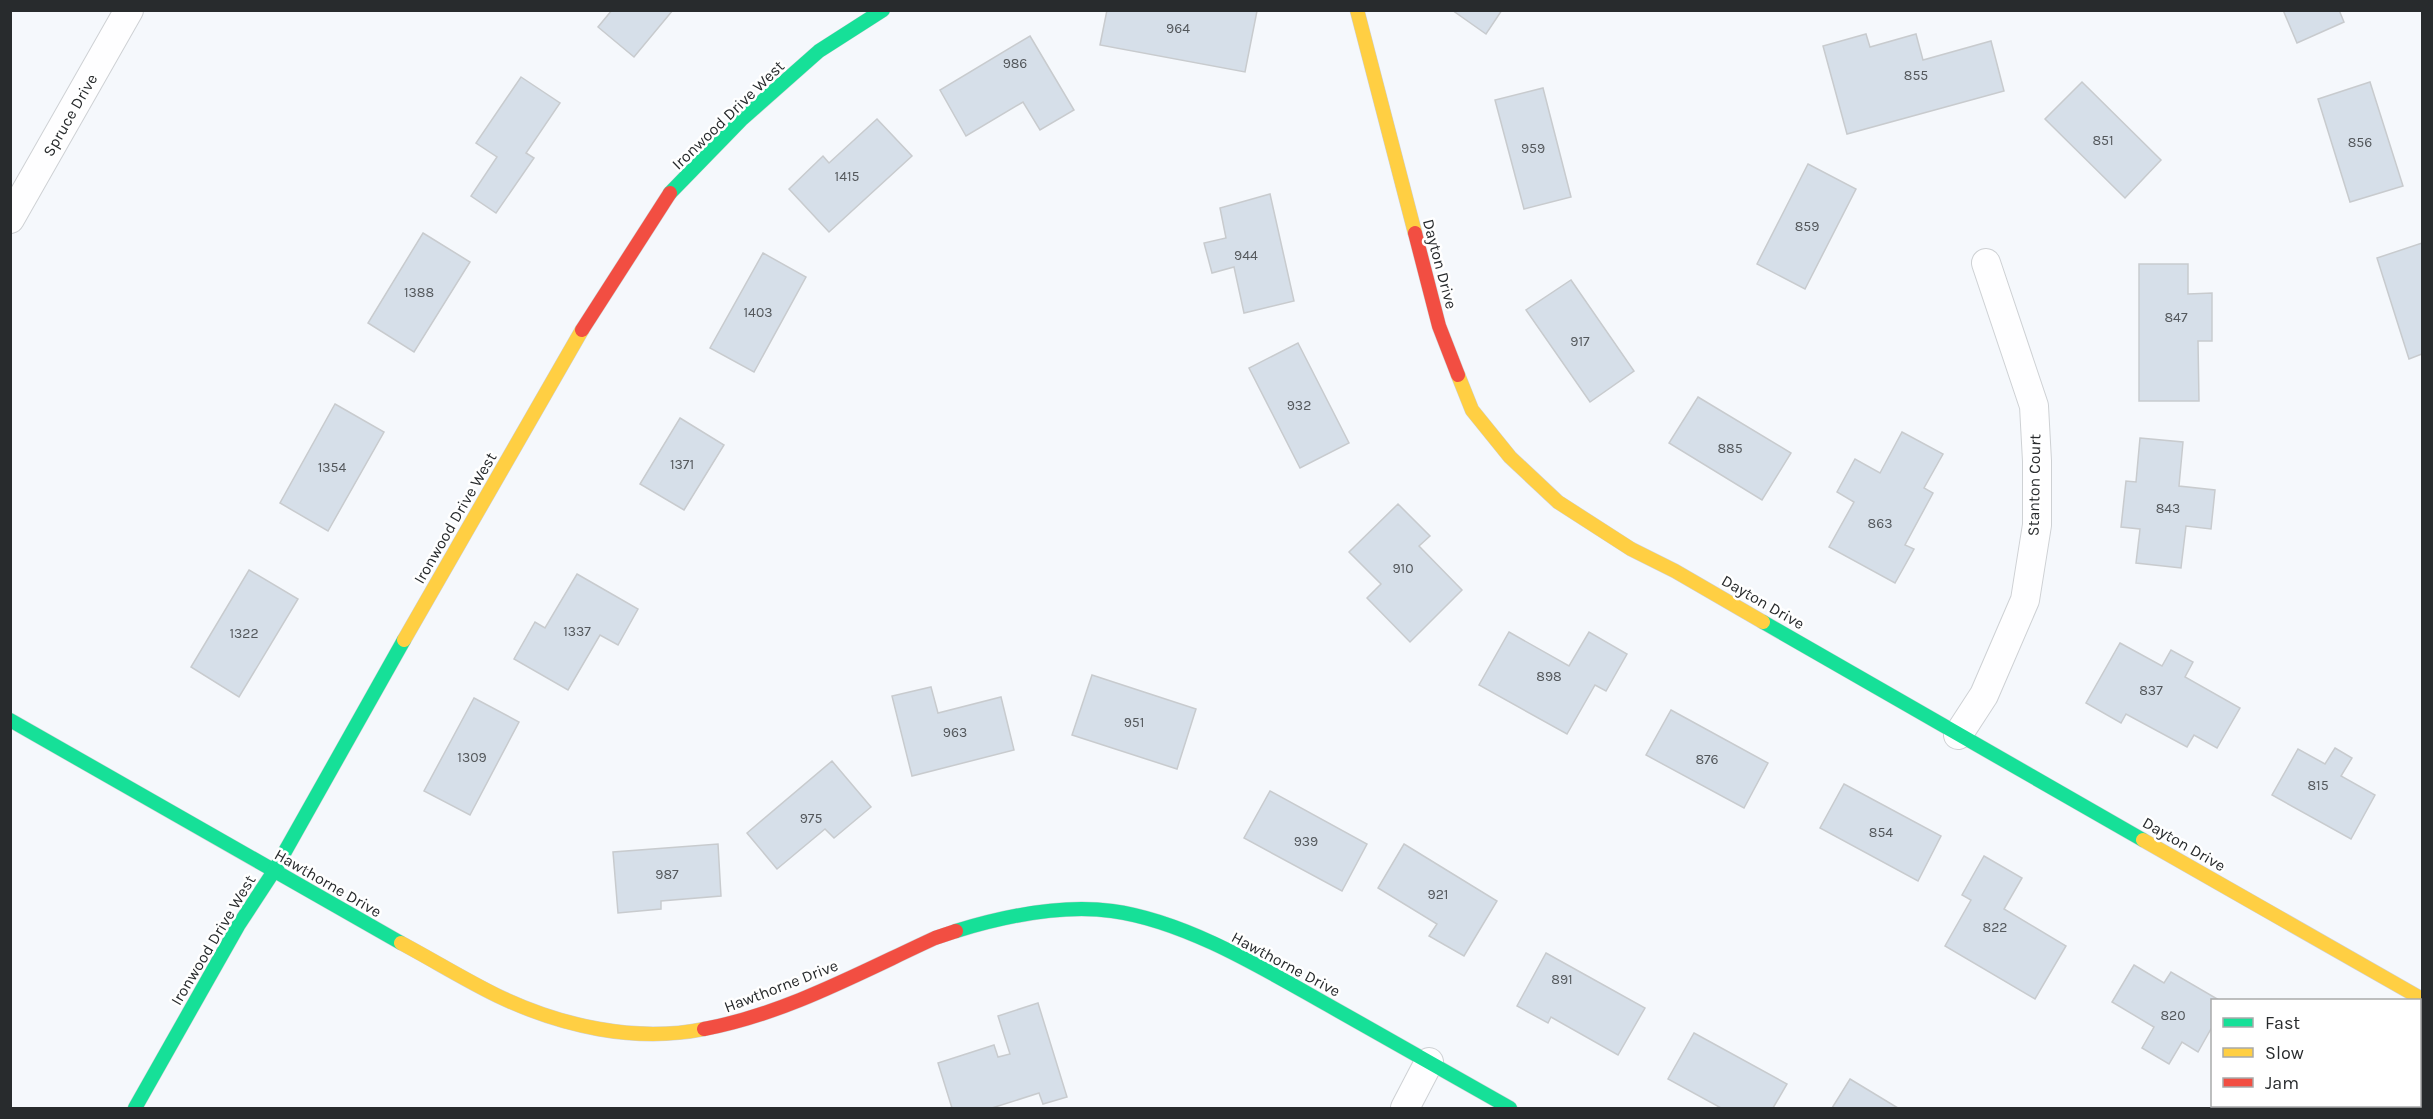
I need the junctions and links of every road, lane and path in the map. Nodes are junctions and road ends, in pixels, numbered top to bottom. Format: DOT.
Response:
graph roads {
  1 [pos="129,10"];
  2 [pos="883,10"];
  3 [pos="1357,10"];
  4 [pos="10,219"];
  5 [pos="1986,263"];
  6 [pos="10,720"];
  7 [pos="1958,735"];
  8 [pos="274,870"];
  9 [pos="2422,999"];
  10 [pos="1429,1062"];
  11 [pos="135,1108"];
  12 [pos="1405,1108"];
  13 [pos="1510,1108"];
  1 -- 4 [label="street, Spruce Drive"];
  2 -- 8 [label="street, Ironwood Drive West"];
  3 -- 7 [label="street, Dayton Drive"];
  5 -- 7 [label="street, Stanton Court"];
  6 -- 8 [label="street, Hawthorne Drive"];
  7 -- 9 [label="street, Dayton Drive"];
  8 -- 10 [label="street, Hawthorne Drive"];
  8 -- 11 [label="street, Ironwood Drive West"];
  10 -- 12 [label="street"];
  10 -- 13 [label="street, Hawthorne Drive"];
}
